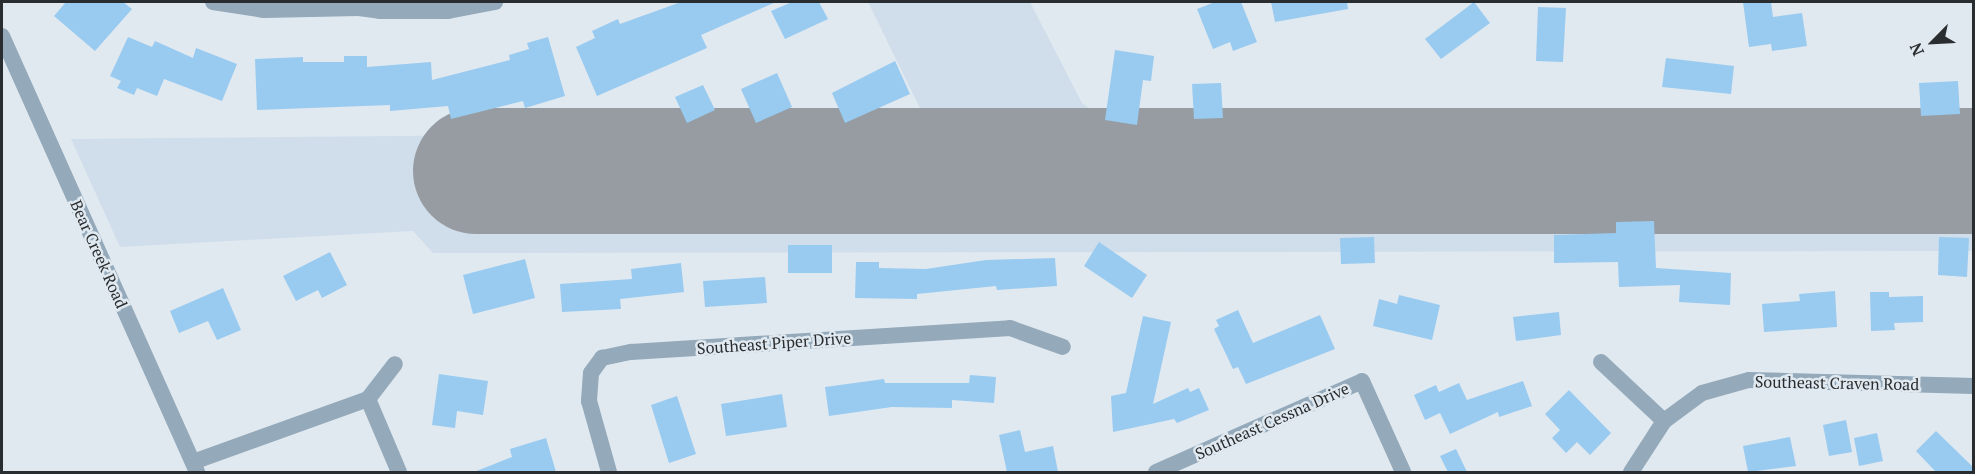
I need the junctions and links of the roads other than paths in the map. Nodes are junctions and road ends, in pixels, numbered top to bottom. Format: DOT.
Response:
graph roads {
  1 [pos="213,2"];
  2 [pos="495,2"];
  3 [pos="359,5"];
  4 [pos="2,36"];
  5 [pos="1063,347"];
  6 [pos="1601,362"];
  7 [pos="395,364"];
  8 [pos="1974,386"];
  9 [pos="368,399"];
  10 [pos="1664,421"];
  11 [pos="195,467"];
  12 [pos="399,472"];
  13 [pos="609,472"];
  14 [pos="1156,472"];
  15 [pos="1403,472"];
  16 [pos="1631,472"];
  1 -- 3 [label="street"];
  2 -- 3 [label="street"];
  4 -- 11 [label="street, Bear Creek Road"];
  5 -- 13 [label="street, Southeast Piper Drive"];
  6 -- 10 [label="street"];
  7 -- 9 [label="street"];
  8 -- 10 [label="street, Southeast Craven Road"];
  9 -- 11 [label="street"];
  9 -- 12 [label="street"];
  10 -- 16 [label="street, Southeast Craven Road"];
  14 -- 15 [label="street, Southeast Cessna Drive"];
}
